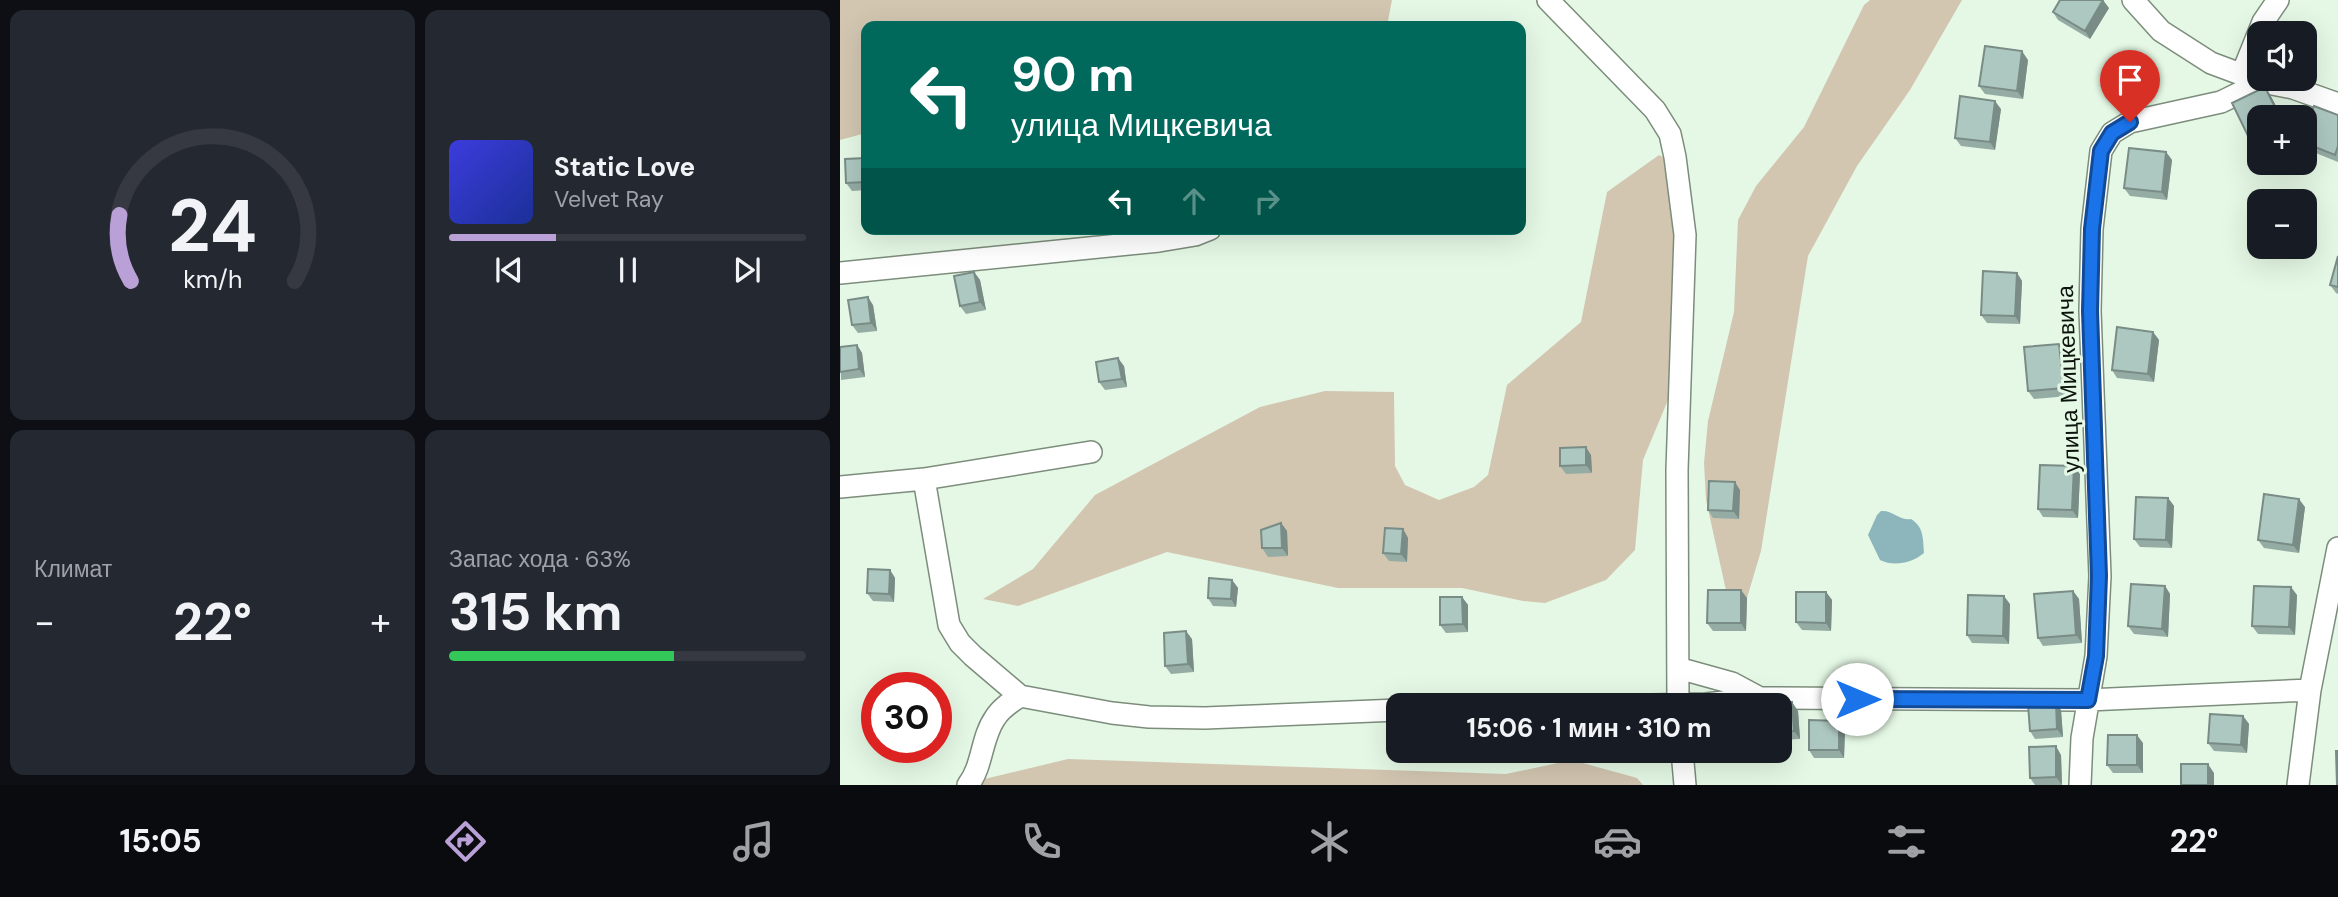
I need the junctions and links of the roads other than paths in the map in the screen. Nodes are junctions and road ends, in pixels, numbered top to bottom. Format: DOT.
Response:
graph roads {
  1 [pos="1548,0"];
  2 [pos="2133,0"];
  3 [pos="2278,0"];
  4 [pos="2264,21"];
  5 [pos="2247,76"];
  6 [pos="2247,82"];
  7 [pos="2301,91"];
  8 [pos="2338,104"];
  9 [pos="1195,235"];
  10 [pos="840,273"];
  11 [pos="1091,452"];
  12 [pos="924,479"];
  13 [pos="840,487"];
  14 [pos="2338,548"];
  15 [pos="1678,668"];
  16 [pos="2310,690"];
  17 [pos="1678,693"];
  18 [pos="1751,693"];
  19 [pos="1020,695"];
  20 [pos="1792,698"];
  21 [pos="2088,700"];
  22 [pos="1386,710"];
  23 [pos="1683,763"];
  24 [pos="968,785"];
  25 [pos="1685,785"];
  26 [pos="2080,785"];
  27 [pos="2298,785"];
  1 -- 15 [label="street"];
  2 -- 5 [label="street"];
  3 -- 4 [label="street"];
  6 -- 21 [label="street, улица Мицкевича"];
  7 -- 8 [label="street"];
  9 -- 10 [label="street"];
  11 -- 12 [label="street"];
  12 -- 13 [label="street"];
  12 -- 19 [label="street"];
  14 -- 16 [label="street"];
  15 -- 17 [label="street"];
  15 -- 18 [label="street"];
  16 -- 21 [label="street"];
  16 -- 27 [label="street"];
  19 -- 22 [label="street"];
  19 -- 24 [label="street"];
  20 -- 21 [label="street"];
  21 -- 26 [label="street, улица Мицкевича"];
  23 -- 25 [label="street"];
}
